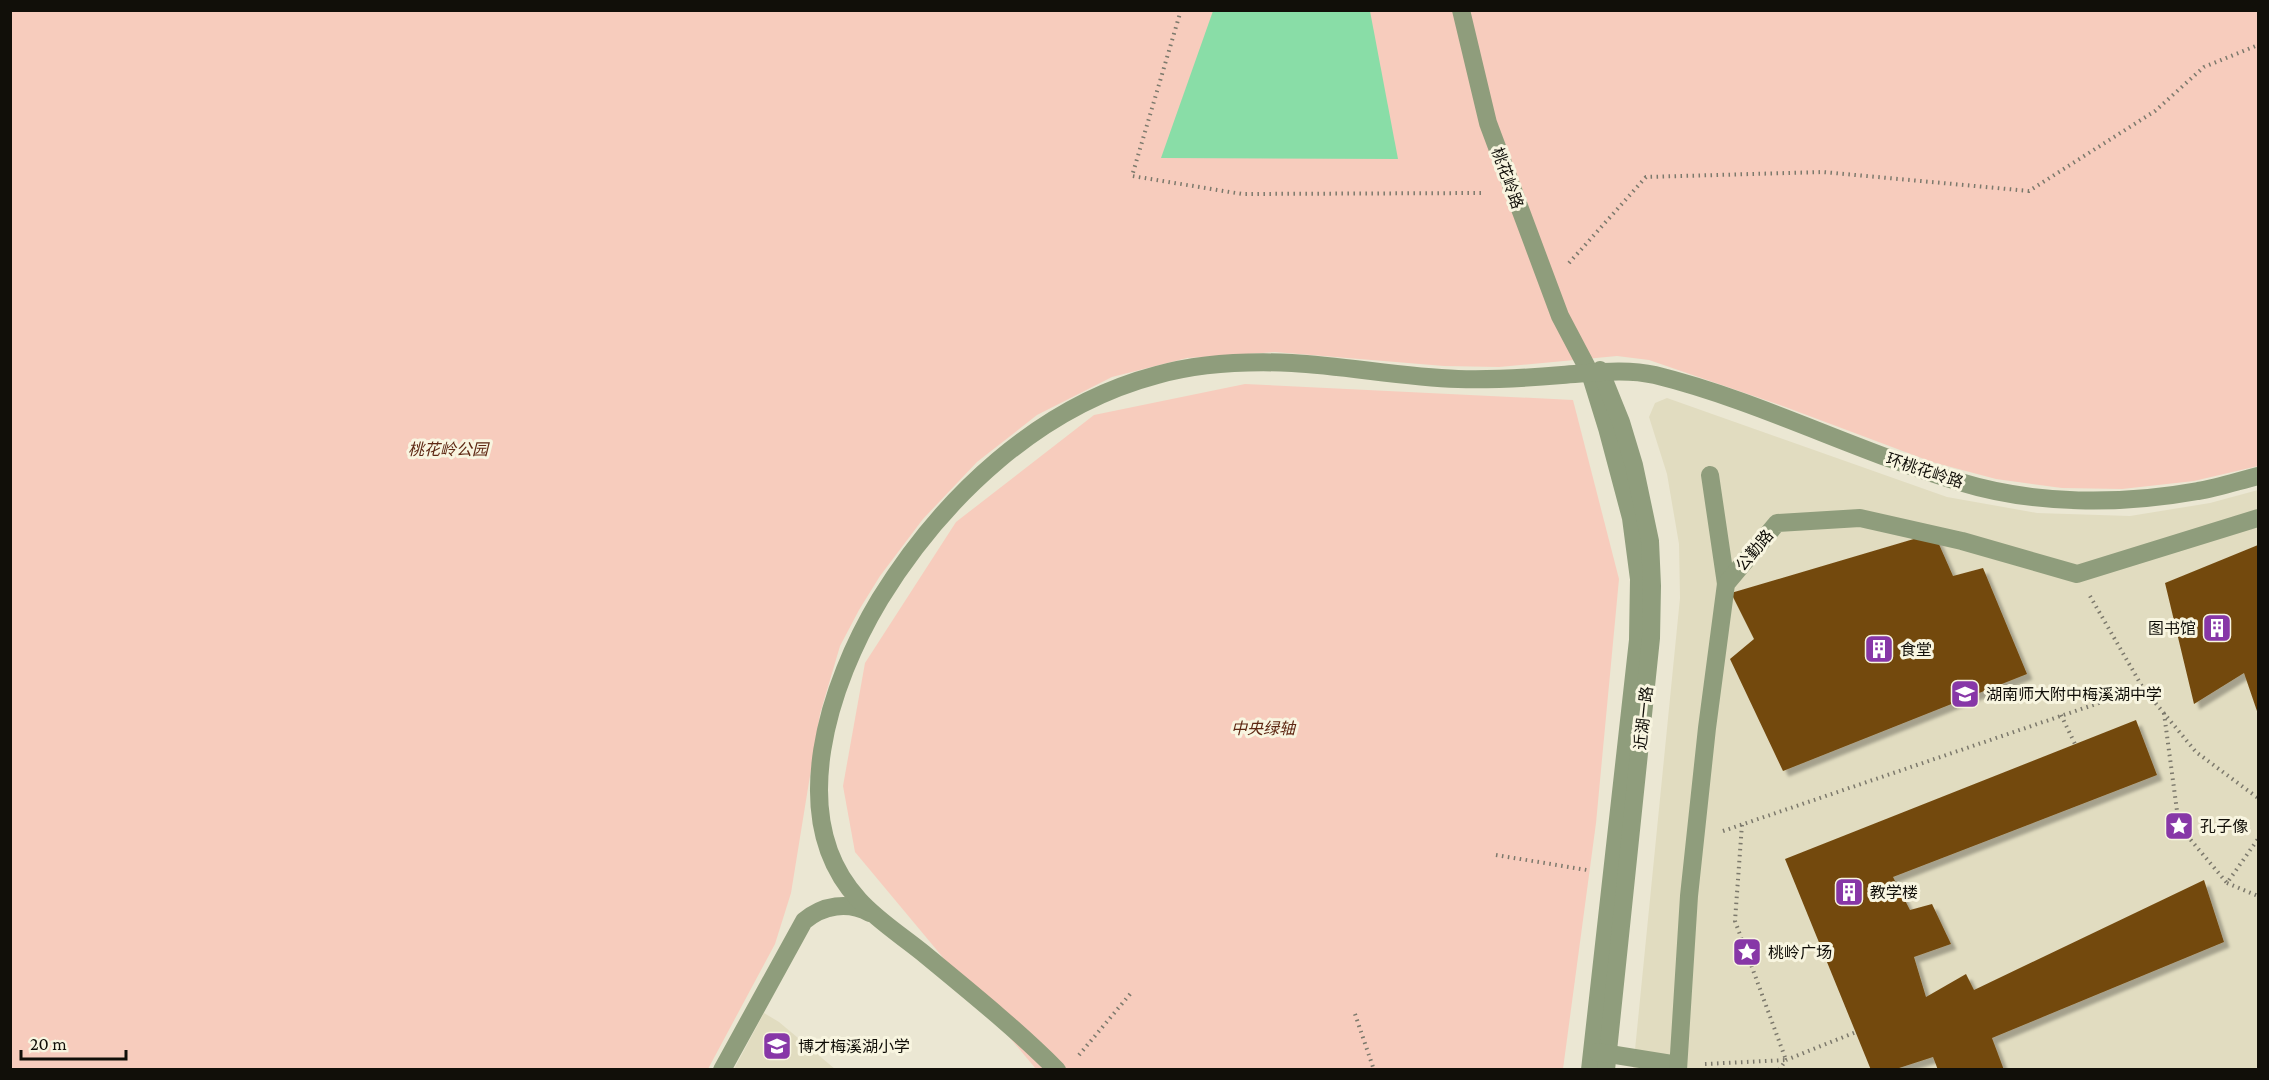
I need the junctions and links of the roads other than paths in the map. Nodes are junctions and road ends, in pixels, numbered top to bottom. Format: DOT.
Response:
graph roads {
  1 [pos="1461,10"];
  2 [pos="1597,373"];
  3 [pos="1710,475"];
  4 [pos="2259,476"];
  5 [pos="2259,518"];
  6 [pos="1726,584"];
  7 [pos="879,918"];
  8 [pos="1599,1061"];
  9 [pos="1678,1067"];
  10 [pos="722,1070"];
  11 [pos="1057,1070"];
  1 -- 2 [label="street, 桃花岭路"];
  2 -- 4 [label="street, 环桃花岭路"];
  2 -- 7 [label="street, 环桃花岭路"];
  2 -- 8 [label="street, 近湖一路"];
  2 -- 8 [label="street, 近湖一路"];
  3 -- 6 [label="street"];
  5 -- 6 [label="street, 公勤路"];
  6 -- 9 [label="street, 公勤路"];
  7 -- 10 [label="street"];
  7 -- 11 [label="street, 环桃花岭路"];
  8 -- 9 [label="street"];
}
